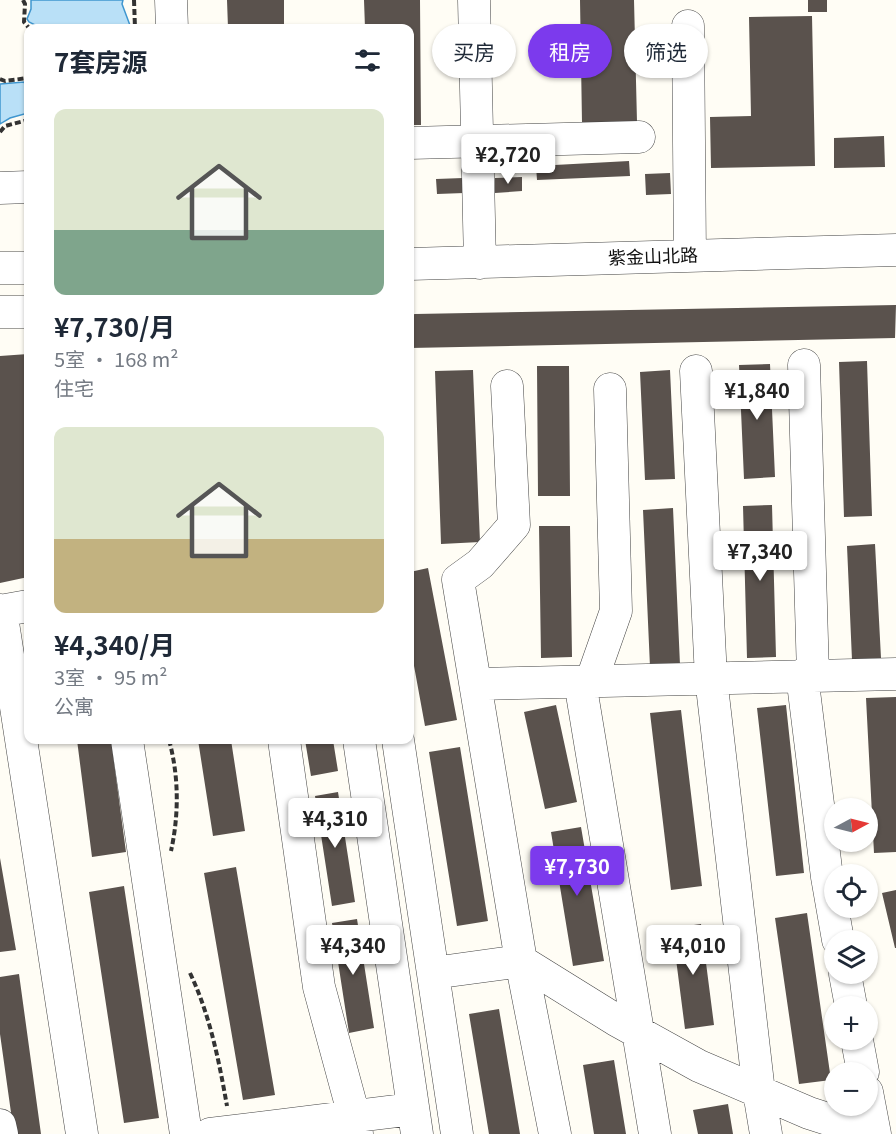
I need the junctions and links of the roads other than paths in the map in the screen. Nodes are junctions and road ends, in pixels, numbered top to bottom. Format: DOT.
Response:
graph roads {
  1 [pos="171,0"];
  2 [pos="474,0"];
  3 [pos="172,24"];
  4 [pos="688,78"];
  5 [pos="639,137"];
  6 [pos="477,141"];
  7 [pos="414,143"];
  8 [pos="24,188"];
  9 [pos="0,189"];
  10 [pos="896,250"];
  11 [pos="690,256"];
  12 [pos="480,263"];
  13 [pos="414,264"];
  14 [pos="0,268"];
  15 [pos="24,268"];
  16 [pos="0,312"];
  17 [pos="24,312"];
  18 [pos="804,365"];
  19 [pos="696,371"];
  20 [pos="507,386"];
  21 [pos="610,389"];
  22 [pos="10,609"];
  23 [pos="896,674"];
  24 [pos="808,675"];
  25 [pos="711,678"];
  26 [pos="585,682"];
  27 [pos="476,684"];
  28 [pos="24,711"];
  29 [pos="29,744"];
  30 [pos="128,744"];
  31 [pos="285,744"];
  32 [pos="360,744"];
  33 [pos="399,744"];
  34 [pos="411,826"];
  35 [pos="373,831"];
  36 [pos="836,930"];
  37 [pos="521,961"];
  38 [pos="433,973"];
  39 [pos="638,1032"];
  40 [pos="759,1092"];
  41 [pos="872,1116"];
  42 [pos="415,1121"];
  43 [pos="0,1125"];
  44 [pos="356,1125"];
  45 [pos="218,1133"];
  46 [pos="2,1134"];
  47 [pos="82,1134"];
  48 [pos="186,1134"];
  49 [pos="457,1134"];
  50 [pos="555,1134"];
  51 [pos="655,1134"];
  52 [pos="766,1134"];
  53 [pos="875,1134"];
  1 -- 3 [label="street"];
  2 -- 6 [label="street"];
  4 -- 11 [label="street"];
  5 -- 6 [label="street"];
  6 -- 7 [label="street"];
  6 -- 12 [label="street"];
  8 -- 9 [label="street"];
  10 -- 11 [label="street, 紫金山北路"];
  11 -- 12 [label="street, 紫金山北路"];
  12 -- 13 [label="street, 紫金山北路"];
  14 -- 15 [label="street"];
  16 -- 17 [label="street"];
  18 -- 24 [label="street"];
  19 -- 25 [label="street"];
  20 -- 27 [label="street"];
  21 -- 26 [label="street"];
  22 -- 28 [label="street"];
  23 -- 24 [label="street"];
  24 -- 25 [label="street"];
  24 -- 36 [label="street"];
  25 -- 26 [label="street"];
  25 -- 40 [label="street"];
  26 -- 27 [label="street"];
  26 -- 39 [label="street"];
  27 -- 37 [label="street"];
  29 -- 47 [label="street"];
  30 -- 48 [label="street"];
  31 -- 44 [label="street"];
  32 -- 35 [label="street"];
  33 -- 34 [label="street"];
  34 -- 35 [label="street"];
  34 -- 38 [label="street"];
  35 -- 42 [label="street"];
  37 -- 38 [label="street"];
  37 -- 39 [label="street"];
  37 -- 50 [label="street"];
  38 -- 49 [label="street"];
  39 -- 40 [label="street"];
  39 -- 51 [label="street"];
  40 -- 52 [label="street"];
  40 -- 53 [label="street"];
  41 -- 53 [label="street"];
  42 -- 44 [label="street"];
  43 -- 46 [label="street"];
  44 -- 45 [label="street"];
}
